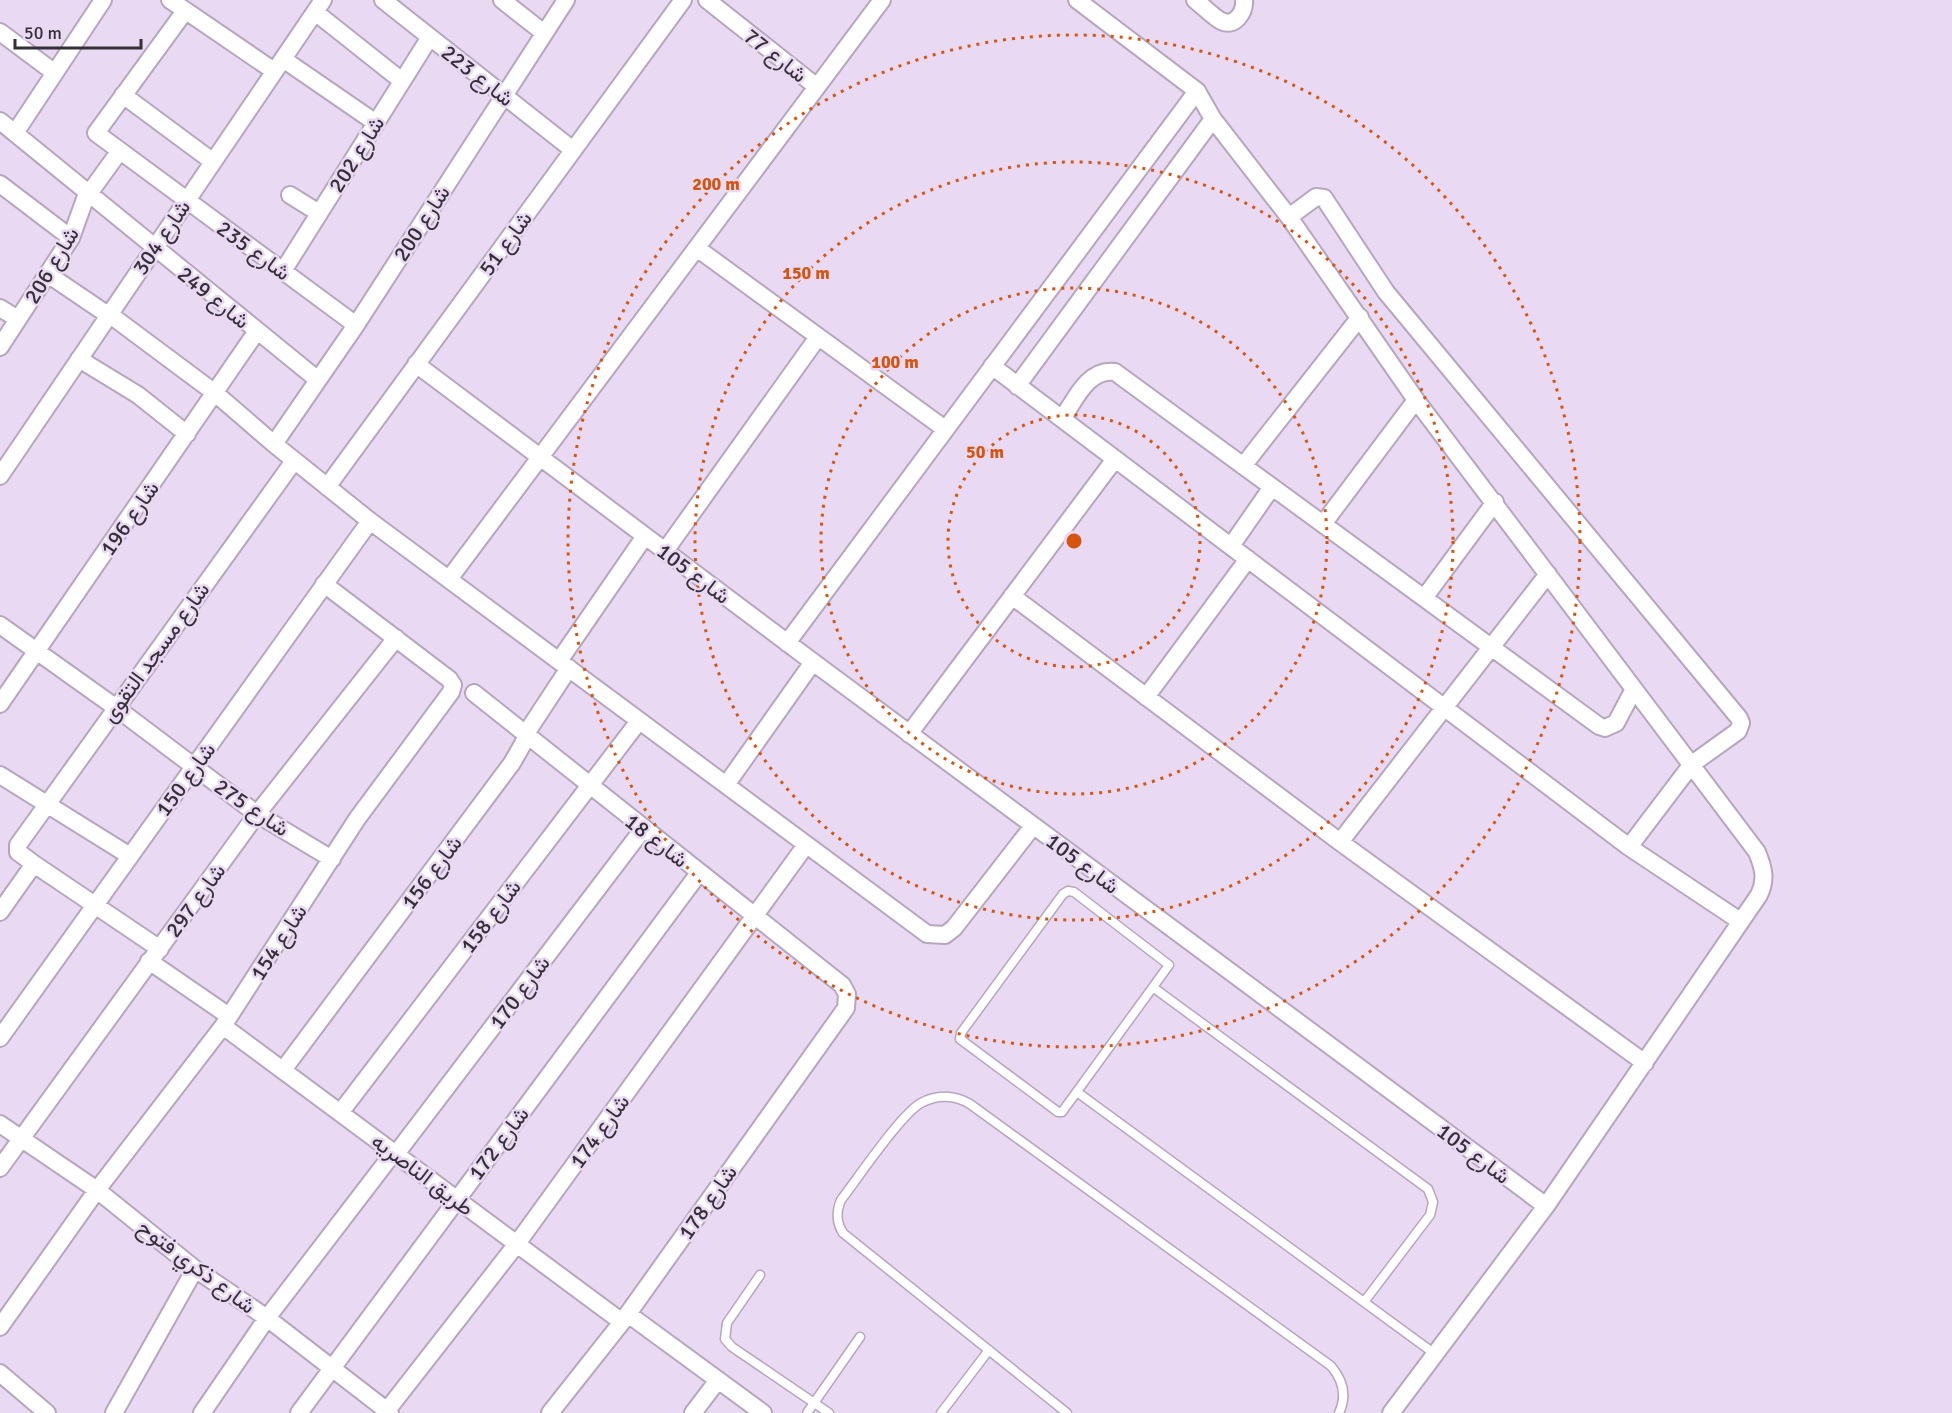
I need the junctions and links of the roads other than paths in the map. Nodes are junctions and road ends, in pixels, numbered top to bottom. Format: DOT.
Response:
graph roads {
  1 [pos="103,0"];
  2 [pos="170,0"];
  3 [pos="383,0"];
  4 [pos="502,0"];
  5 [pos="566,0"];
  6 [pos="683,0"];
  7 [pos="707,0"];
  8 [pos="882,0"];
  9 [pos="1077,0"];
  10 [pos="1195,0"];
  11 [pos="1244,0"];
  12 [pos="316,5"];
  13 [pos="185,11"];
  14 [pos="0,32"];
  15 [pos="544,33"];
  16 [pos="430,37"];
  17 [pos="278,65"];
  18 [pos="55,73"];
  19 [pos="402,81"];
  20 [pos="817,87"];
  21 [pos="1197,91"];
  22 [pos="123,95"];
  23 [pos="503,95"];
  24 [pos="1213,119"];
  25 [pos="0,121"];
  26 [pos="376,123"];
  27 [pos="15,133"];
  28 [pos="573,150"];
  29 [pos="119,152"];
  30 [pos="212,161"];
  31 [pos="0,184"];
  32 [pos="89,193"];
  33 [pos="290,195"];
  34 [pos="186,200"];
  35 [pos="319,213"];
  36 [pos="1288,217"];
  37 [pos="71,238"];
  38 [pos="153,248"];
  39 [pos="698,249"];
  40 [pos="283,271"];
  41 [pos="49,275"];
  42 [pos="0,308"];
  43 [pos="109,315"];
  44 [pos="1360,317"];
  45 [pos="18,320"];
  46 [pos="356,325"];
  47 [pos="257,332"];
  48 [pos="819,337"];
  49 [pos="0,347"];
  50 [pos="79,359"];
  51 [pos="416,364"];
  52 [pos="992,366"];
  53 [pos="318,380"];
  54 [pos="1017,386"];
  55 [pos="215,393"];
  56 [pos="1416,400"];
  57 [pos="1062,419"];
  58 [pos="945,429"];
  59 [pos="187,434"];
  60 [pos="274,444"];
  61 [pos="542,459"];
  62 [pos="1115,459"];
  63 [pos="294,461"];
  64 [pos="1243,466"];
  65 [pos="0,474"];
  66 [pos="327,487"];
  67 [pos="1272,487"];
  68 [pos="1495,502"];
  69 [pos="370,521"];
  70 [pos="1323,524"];
  71 [pos="645,536"];
  72 [pos="1231,546"];
  73 [pos="665,551"];
  74 [pos="1248,559"];
  75 [pos="1548,574"];
  76 [pos="449,579"];
  77 [pos="324,584"];
  78 [pos="1012,596"];
  79 [pos="1424,598"];
  80 [pos="0,625"];
  81 [pos="396,638"];
  82 [pos="787,643"];
  83 [pos="1491,647"];
  84 [pos="37,651"];
  85 [pos="813,662"];
  86 [pos="564,664"];
  87 [pos="1634,689"];
  88 [pos="3,693"];
  89 [pos="474,693"];
  90 [pos="1146,697"];
  91 [pos="116,707"];
  92 [pos="1444,707"];
  93 [pos="639,721"];
  94 [pos="909,734"];
  95 [pos="525,735"];
  96 [pos="1692,764"];
  97 [pos="194,767"];
  98 [pos="0,774"];
  99 [pos="726,785"];
  100 [pos="588,786"];
  101 [pos="48,803"];
  102 [pos="257,814"];
  103 [pos="1033,826"];
  104 [pos="643,829"];
  105 [pos="1340,842"];
  106 [pos="806,844"];
  107 [pos="18,845"];
  108 [pos="1629,847"];
  109 [pos="130,856"];
  110 [pos="332,859"];
  111 [pos="34,864"];
  112 [pos="699,873"];
  113 [pos="95,904"];
  114 [pos="0,912"];
  115 [pos="754,916"];
  116 [pos="1740,921"];
  117 [pos="154,955"];
  118 [pos="842,986"];
  119 [pos="1154,988"];
  120 [pos="226,1021"];
  121 [pos="0,1038"];
  122 [pos="1645,1063"];
  123 [pos="283,1070"];
  124 [pos="1077,1092"];
  125 [pos="340,1113"];
  126 [pos="0,1124"];
  127 [pos="21,1140"];
  128 [pos="395,1153"];
  129 [pos="0,1168"];
  130 [pos="97,1190"];
  131 [pos="457,1199"];
  132 [pos="1546,1206"];
  133 [pos="516,1245"];
  134 [pos="195,1269"];
  135 [pos="760,1275"];
  136 [pos="1364,1302"];
  137 [pos="267,1318"];
  138 [pos="625,1318"];
  139 [pos="0,1327"];
  140 [pos="860,1337"];
  141 [pos="989,1350"];
  142 [pos="1435,1354"];
  143 [pos="332,1368"];
  144 [pos="0,1373"];
  145 [pos="718,1380"];
  146 [pos="814,1403"];
  147 [pos="28,1407"];
  148 [pos="387,1412"];
  149 [pos="47,1413"];
  150 [pos="114,1413"];
  151 [pos="202,1413"];
  152 [pos="298,1413"];
  153 [pos="550,1413"];
  154 [pos="693,1413"];
  155 [pos="763,1413"];
  156 [pos="807,1413"];
  157 [pos="830,1413"];
  158 [pos="941,1413"];
  159 [pos="1067,1413"];
  160 [pos="1339,1413"];
  161 [pos="1391,1413"];
  1 -- 18 [label="street"];
  2 -- 13 [label="street"];
  3 -- 16 [label="street, شارع 223"];
  4 -- 15 [label="street"];
  5 -- 15 [label="street, شارع 200"];
  6 -- 28 [label="street, شارع 51"];
  7 -- 20 [label="street, شارع 77"];
  8 -- 20 [label="street"];
  9 -- 21 [label="street"];
  10 -- 11 [label="street"];
  12 -- 17 [label="street, شارع 304"];
  12 -- 19 [label="street"];
  13 -- 17 [label="street"];
  13 -- 22 [label="street"];
  14 -- 18 [label="street"];
  15 -- 23 [label="street, شارع 200"];
  16 -- 19 [label="street, شارع 202"];
  16 -- 23 [label="street, شارع 223"];
  17 -- 26 [label="street"];
  17 -- 30 [label="street, شارع 304"];
  18 -- 27 [label="street"];
  19 -- 26 [label="street, شارع 202"];
  20 -- 39 [label="street"];
  21 -- 24 [label="street"];
  21 -- 52 [label="street"];
  22 -- 29 [label="street, شارع 235"];
  22 -- 30 [label="street"];
  23 -- 28 [label="street, شارع 223"];
  23 -- 46 [label="street, شارع 200"];
  24 -- 36 [label="street"];
  24 -- 54 [label="street"];
  25 -- 27 [label="street, شارع 249"];
  26 -- 35 [label="street, شارع 202"];
  27 -- 32 [label="street, شارع 249"];
  28 -- 51 [label="street, شارع 51"];
  29 -- 32 [label="street, شارع 206"];
  29 -- 34 [label="street, شارع 235"];
  30 -- 34 [label="street, شارع 304"];
  31 -- 37 [label="street"];
  32 -- 37 [label="street, شارع 206"];
  32 -- 38 [label="street, شارع 249"];
  33 -- 35 [label="street"];
  34 -- 38 [label="street, شارع 304"];
  34 -- 40 [label="street, شارع 235"];
  35 -- 40 [label="street, شارع 202"];
  36 -- 44 [label="street"];
  36 -- 96 [label="street"];
  37 -- 41 [label="street, شارع 206"];
  38 -- 43 [label="street, شارع 304"];
  38 -- 47 [label="street, شارع 249"];
  39 -- 48 [label="street"];
  39 -- 61 [label="street"];
  40 -- 46 [label="street, شارع 235"];
  41 -- 43 [label="street"];
  41 -- 45 [label="street, شارع 206"];
  42 -- 45 [label="street"];
  43 -- 50 [label="street, شارع 304"];
  43 -- 55 [label="street"];
  44 -- 56 [label="street"];
  44 -- 64 [label="street"];
  45 -- 49 [label="street, شارع 206"];
  46 -- 53 [label="street, شارع 200"];
  47 -- 53 [label="street, شارع 249"];
  47 -- 55 [label="street, شارع 196"];
  48 -- 58 [label="street"];
  48 -- 73 [label="street"];
  50 -- 59 [label="street"];
  50 -- 65 [label="street, شارع 304"];
  51 -- 61 [label="street, شارع 105"];
  51 -- 66 [label="street, شارع 51"];
  52 -- 54 [label="street"];
  52 -- 58 [label="street"];
  53 -- 60 [label="street, شارع 200"];
  54 -- 57 [label="street"];
  55 -- 59 [label="street, شارع 196"];
  55 -- 60 [label="street"];
  56 -- 68 [label="street"];
  56 -- 70 [label="street"];
  57 -- 62 [label="street"];
  57 -- 64 [label="street"];
  58 -- 82 [label="street"];
  59 -- 84 [label="street, شارع 196"];
  60 -- 63 [label="street"];
  61 -- 71 [label="street, شارع 105"];
  61 -- 76 [label="street"];
  62 -- 72 [label="street"];
  62 -- 78 [label="street"];
  63 -- 66 [label="street"];
  63 -- 91 [label="street, شارع مسجد التقوى"];
  64 -- 67 [label="street"];
  66 -- 69 [label="street"];
  67 -- 70 [label="street"];
  67 -- 72 [label="street"];
  68 -- 75 [label="street"];
  68 -- 79 [label="street"];
  69 -- 76 [label="street"];
  69 -- 77 [label="street, شارع 150"];
  70 -- 79 [label="street"];
  71 -- 73 [label="street, شارع 105"];
  71 -- 86 [label="street, شارع 156"];
  72 -- 74 [label="street"];
  73 -- 82 [label="street, شارع 105"];
  74 -- 90 [label="street"];
  74 -- 92 [label="street"];
  75 -- 83 [label="street"];
  75 -- 87 [label="street"];
  76 -- 86 [label="street"];
  77 -- 81 [label="street, شارع 154"];
  77 -- 97 [label="street, شارع 150"];
  78 -- 90 [label="street"];
  78 -- 94 [label="street"];
  79 -- 83 [label="street"];
  80 -- 84 [label="street, شارع 275"];
  81 -- 102 [label="street, شارع 297"];
  81 -- 110 [label="street, شارع 154"];
  82 -- 85 [label="street, شارع 105"];
  83 -- 87 [label="street"];
  83 -- 92 [label="street"];
  84 -- 88 [label="street, شارع 196"];
  84 -- 91 [label="street, شارع 275"];
  85 -- 94 [label="street, شارع 105"];
  85 -- 99 [label="street"];
  86 -- 93 [label="street"];
  86 -- 95 [label="street, شارع 156"];
  87 -- 96 [label="street"];
  89 -- 95 [label="street, شارع 18"];
  90 -- 105 [label="street"];
  91 -- 97 [label="street, شارع 275"];
  91 -- 101 [label="street, شارع مسجد التقوى"];
  92 -- 105 [label="street"];
  92 -- 108 [label="street"];
  93 -- 99 [label="street"];
  93 -- 100 [label="street, شارع 158"];
  94 -- 103 [label="street, شارع 105"];
  95 -- 100 [label="street, شارع 18"];
  95 -- 123 [label="street, شارع 156"];
  96 -- 108 [label="street"];
  96 -- 116 [label="street"];
  97 -- 102 [label="street, شارع 275"];
  97 -- 109 [label="street, شارع 150"];
  98 -- 101 [label="street"];
  99 -- 106 [label="street"];
  100 -- 104 [label="street, شارع 18"];
  100 -- 125 [label="street, شارع 158"];
  101 -- 107 [label="street, شارع مسجد التقوى"];
  101 -- 109 [label="street"];
  102 -- 110 [label="street, شارع 275"];
  102 -- 117 [label="street, شارع 297"];
  103 -- 106 [label="street"];
  103 -- 132 [label="street, شارع 105"];
  104 -- 112 [label="street, شارع 18"];
  104 -- 128 [label="street, شارع 170"];
  105 -- 122 [label="street"];
  106 -- 115 [label="street, شارع 174"];
  107 -- 111 [label="street, طريق الناصريه"];
  108 -- 116 [label="street"];
  109 -- 113 [label="street, شارع 150"];
  110 -- 120 [label="street, شارع 154"];
  111 -- 113 [label="street, طريق الناصريه"];
  111 -- 114 [label="street"];
  112 -- 115 [label="street, شارع 18"];
  112 -- 131 [label="street, شارع 172"];
  113 -- 117 [label="street, طريق الناصريه"];
  113 -- 121 [label="street, شارع 150"];
  115 -- 118 [label="street, شارع 18"];
  115 -- 133 [label="street, شارع 174"];
  116 -- 122 [label="street"];
  117 -- 120 [label="street, طريق الناصريه"];
  117 -- 127 [label="street, شارع 297"];
  118 -- 138 [label="street, شارع 178"];
  119 -- 124 [label="lane"];
  119 -- 124 [label="lane"];
  119 -- 136 [label="lane"];
  120 -- 123 [label="street, طريق الناصريه"];
  120 -- 130 [label="street, شارع 154"];
  122 -- 132 [label="street"];
  123 -- 125 [label="street, طريق الناصريه"];
  124 -- 136 [label="lane"];
  125 -- 128 [label="street, طريق الناصريه"];
  126 -- 127 [label="street, شارع ذكري فتوح"];
  127 -- 129 [label="street, شارع 297"];
  127 -- 130 [label="street, شارع ذكري فتوح"];
  128 -- 131 [label="street, طريق الناصريه"];
  128 -- 137 [label="street, شارع 170"];
  130 -- 134 [label="street, شارع ذكري فتوح"];
  130 -- 139 [label="street, شارع 154"];
  131 -- 133 [label="street, طريق الناصريه"];
  131 -- 143 [label="street, شارع 172"];
  132 -- 142 [label="street"];
  133 -- 138 [label="street, طريق الناصريه"];
  133 -- 148 [label="street, شارع 174"];
  134 -- 137 [label="street, شارع ذكري فتوح"];
  134 -- 150 [label="street"];
  135 -- 146 [label="lane"];
  136 -- 142 [label="lane"];
  137 -- 143 [label="street, شارع ذكري فتوح"];
  137 -- 151 [label="street, شارع 170"];
  138 -- 145 [label="street, طريق الناصريه"];
  138 -- 153 [label="street, شارع 178"];
  140 -- 146 [label="lane"];
  141 -- 158 [label="lane"];
  141 -- 159 [label="lane"];
  141 -- 160 [label="lane"];
  142 -- 161 [label="street"];
  143 -- 148 [label="street, شارع ذكري فتوح"];
  143 -- 152 [label="street, شارع 172"];
  144 -- 147 [label="street"];
  145 -- 154 [label="street"];
  145 -- 155 [label="street, طريق الناصريه"];
  146 -- 156 [label="lane"];
  146 -- 157 [label="lane"];
  147 -- 149 [label="street"];
}
